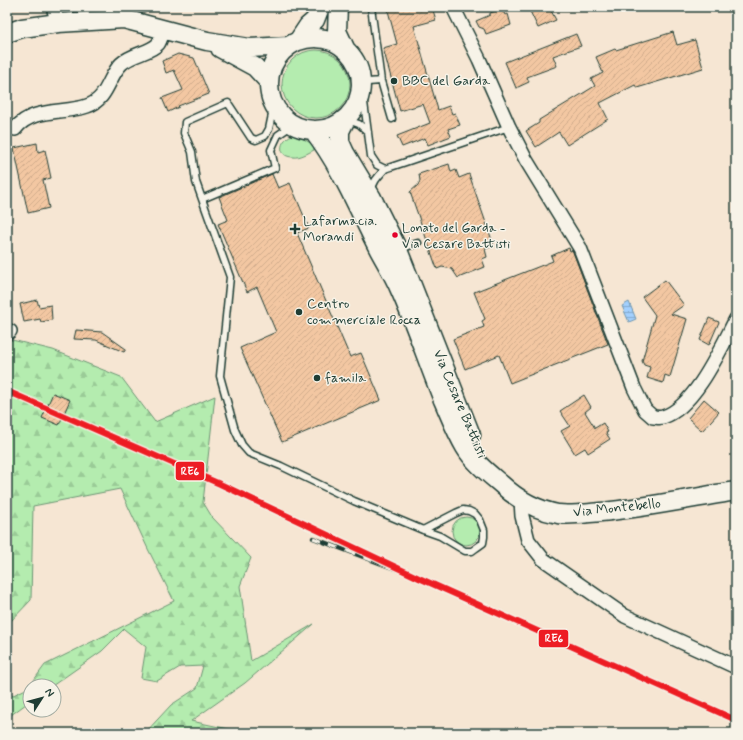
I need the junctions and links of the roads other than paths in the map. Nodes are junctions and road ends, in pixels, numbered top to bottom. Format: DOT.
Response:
graph roads {
  1 [pos="320,7"];
  2 [pos="371,7"];
  3 [pos="453,7"];
  4 [pos="339,9"];
  5 [pos="56,15"];
  6 [pos="164,29"];
  7 [pos="7,33"];
  8 [pos="207,41"];
  9 [pos="293,44"];
  10 [pos="345,48"];
  11 [pos="381,81"];
  12 [pos="269,82"];
  13 [pos="362,87"];
  14 [pos="274,105"];
  15 [pos="346,119"];
  16 [pos="392,119"];
  17 [pos="294,124"];
  18 [pos="509,127"];
  19 [pos="15,129"];
  20 [pos="313,130"];
  21 [pos="368,132"];
  22 [pos="385,169"];
  23 [pos="202,199"];
  24 [pos="366,205"];
  25 [pos="418,243"];
  26 [pos="395,249"];
  27 [pos="736,319"];
  28 [pos="505,488"];
  29 [pos="736,491"];
  30 [pos="521,500"];
  31 [pos="423,530"];
  32 [pos="736,667"];
  1 -- 9 [label="street"];
  2 -- 11 [label="lane"];
  3 -- 18 [label="street"];
  4 -- 10 [label="street"];
  5 -- 6 [label="street"];
  5 -- 7 [label="street"];
  6 -- 8 [label="street"];
  6 -- 19 [label="street"];
  8 -- 9 [label="street"];
  8 -- 12 [label="street"];
  9 -- 10 [label="street"];
  9 -- 12 [label="street"];
  10 -- 13 [label="street"];
  11 -- 13 [label="lane"];
  11 -- 16 [label="lane"];
  12 -- 14 [label="street"];
  13 -- 15 [label="street"];
  13 -- 21 [label="lane"];
  14 -- 17 [label="street"];
  14 -- 23 [label="lane"];
  15 -- 20 [label="street"];
  15 -- 21 [label="lane"];
  15 -- 24 [label="street, Via Cesare Battisti"];
  17 -- 20 [label="street"];
  17 -- 23 [label="lane"];
  18 -- 22 [label="lane"];
  18 -- 27 [label="street"];
  20 -- 24 [label="street, Via Cesare Battisti"];
  21 -- 22 [label="lane"];
  22 -- 24 [label="lane"];
  23 -- 31 [label="lane"];
  24 -- 26 [label="street, Via Cesare Battisti"];
  24 -- 28 [label="street, Via Cesare Battisti"];
  25 -- 26 [label="lane"];
  26 -- 28 [label="street, Via Cesare Battisti"];
  28 -- 30 [label="street, Via Montebello"];
  29 -- 30 [label="street, Via Montebello"];
  30 -- 32 [label="street"];
  31 -- 31 [label="lane"];
}
